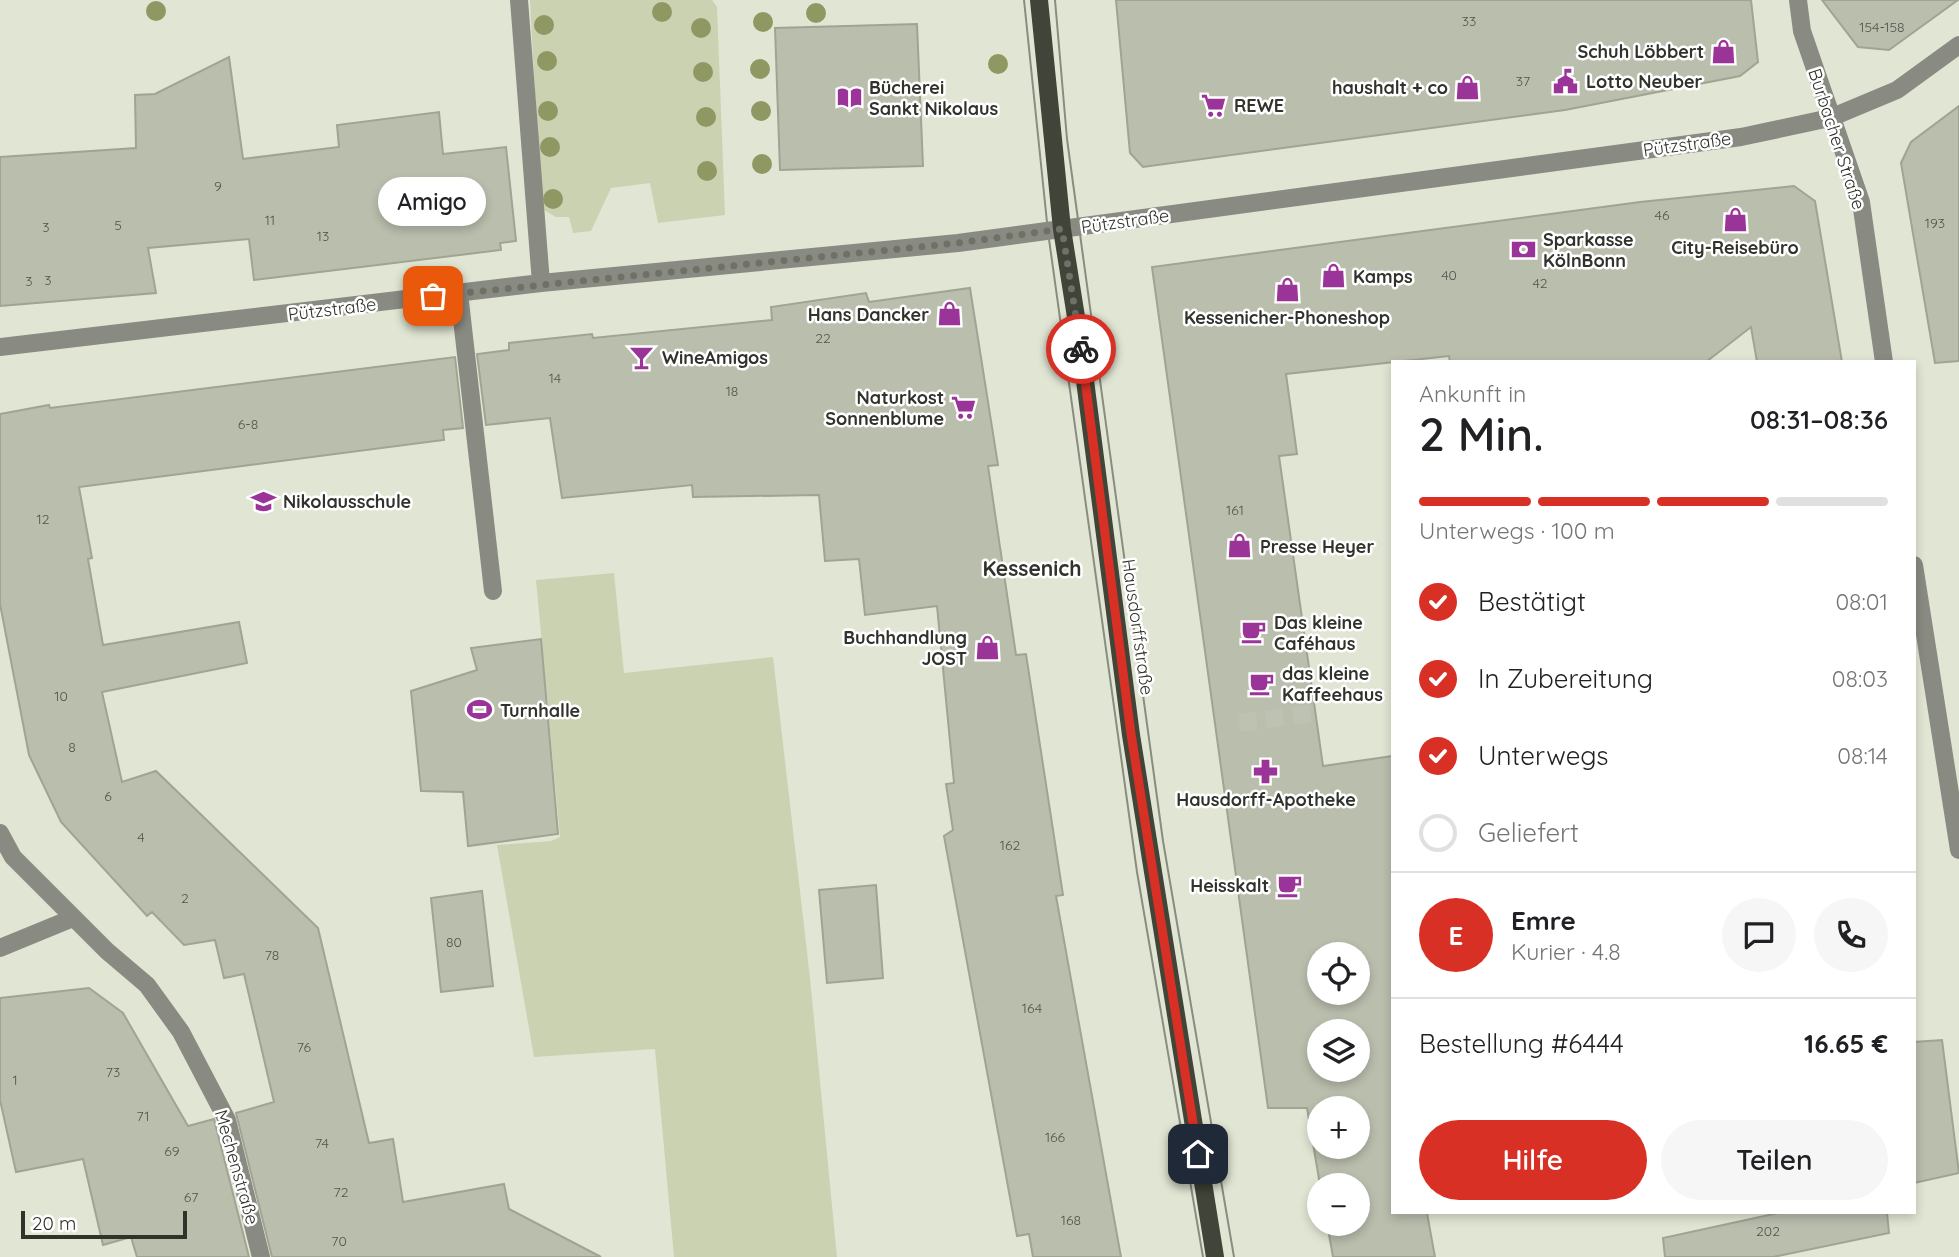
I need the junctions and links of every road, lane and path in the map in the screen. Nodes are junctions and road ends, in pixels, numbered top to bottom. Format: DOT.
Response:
graph roads {
  1 [pos="519,0"];
  2 [pos="1039,0"];
  3 [pos="1798,0"];
  4 [pos="1959,45"];
  5 [pos="1830,118"];
  6 [pos="1062,229"];
  7 [pos="541,283"];
  8 [pos="459,293"];
  9 [pos="0,347"];
  10 [pos="1884,360"];
  11 [pos="1916,578"];
  12 [pos="493,591"];
  13 [pos="0,832"];
  14 [pos="1959,850"];
  15 [pos="74,918"];
  16 [pos="0,948"];
  17 [pos="261,1257"];
  18 [pos="1215,1257"];
  1 -- 7 [label="street"];
  2 -- 6 [label="main road, Hausdorffstraße"];
  3 -- 5 [label="street, Burbacher Straße"];
  4 -- 5 [label="street, Pützstraße"];
  5 -- 6 [label="street, Pützstraße"];
  5 -- 10 [label="street, Burbacher Straße"];
  6 -- 7 [label="street, Pützstraße"];
  6 -- 18 [label="main road, Hausdorffstraße"];
  7 -- 8 [label="street, Pützstraße"];
  8 -- 9 [label="street, Pützstraße"];
  8 -- 12 [label="street"];
  11 -- 14 [label="street"];
  13 -- 15 [label="street, Mechenstraße"];
  15 -- 16 [label="street"];
  15 -- 17 [label="street, Mechenstraße"];
}
